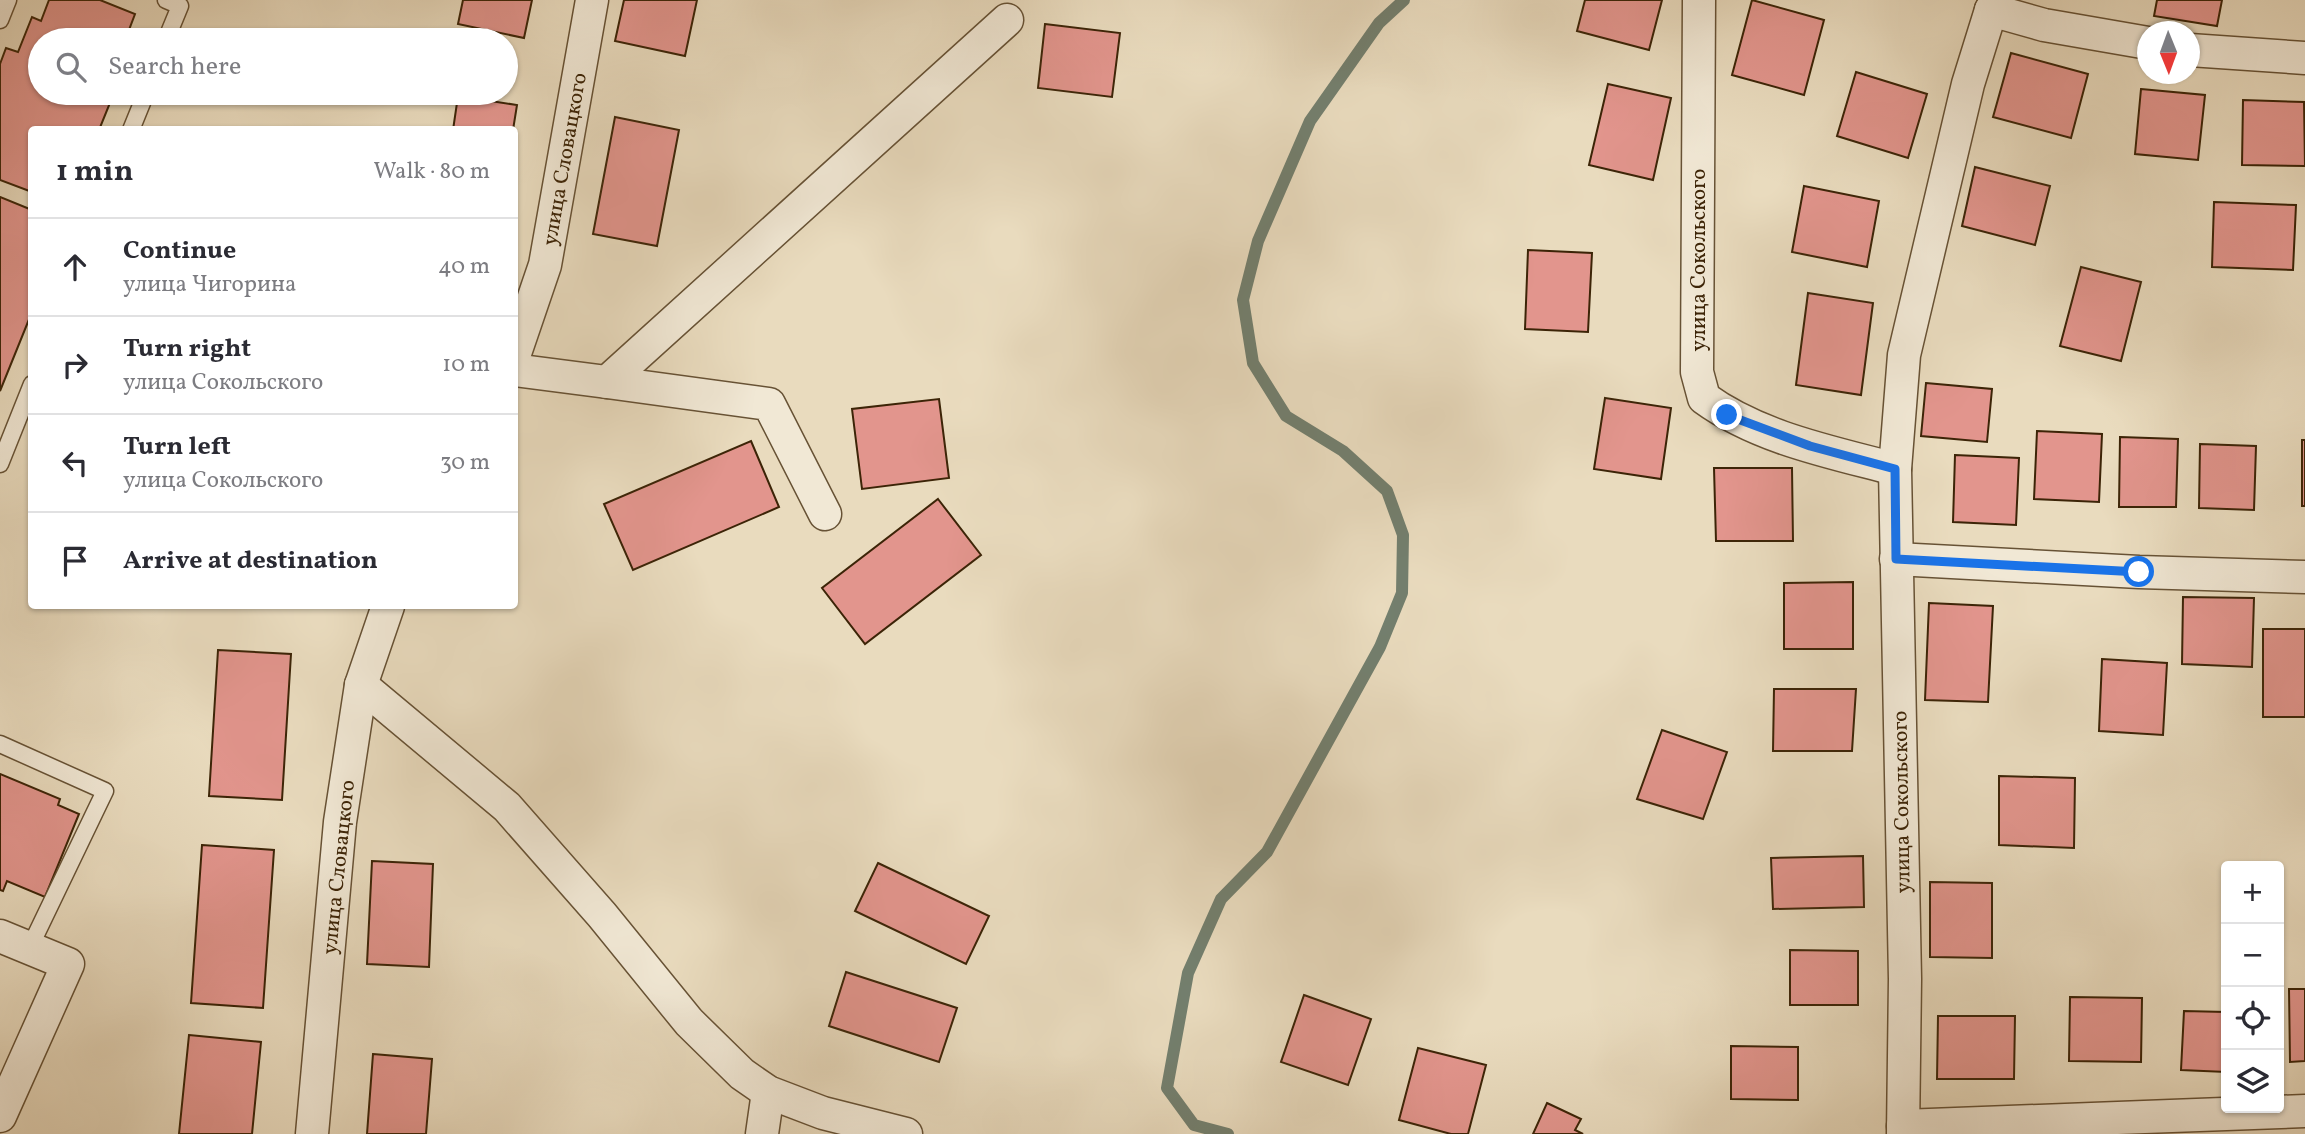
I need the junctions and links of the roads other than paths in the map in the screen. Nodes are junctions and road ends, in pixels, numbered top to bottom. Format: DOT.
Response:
graph roads {
  1 [pos="8,0"];
  2 [pos="166,0"];
  3 [pos="592,0"];
  4 [pos="1699,0"];
  5 [pos="1994,5"];
  6 [pos="0,20"];
  7 [pos="1007,20"];
  8 [pos="171,28"];
  9 [pos="2137,41"];
  10 [pos="2200,51"];
  11 [pos="2305,58"];
  12 [pos="141,105"];
  13 [pos="133,126"];
  14 [pos="518,344"];
  15 [pos="518,371"];
  16 [pos="607,382"];
  17 [pos="28,394"];
  18 [pos="0,464"];
  19 [pos="1895,469"];
  20 [pos="825,514"];
  21 [pos="1896,559"];
  22 [pos="2305,577"];
  23 [pos="387,609"];
  24 [pos="361,685"];
  25 [pos="0,744"];
  26 [pos="0,936"];
  27 [pos="30,947"];
  28 [pos="768,1092"];
  29 [pos="2305,1111"];
  30 [pos="0,1116"];
  31 [pos="1903,1130"];
  32 [pos="312,1134"];
  33 [pos="762,1134"];
  34 [pos="906,1134"];
  1 -- 6 [label="lane"];
  2 -- 8 [label="lane"];
  3 -- 14 [label="street, улица Словацкого"];
  4 -- 19 [label="street, улица Сокольского"];
  5 -- 9 [label="street"];
  5 -- 19 [label="street, улица Сокольского"];
  7 -- 16 [label="street"];
  10 -- 11 [label="street"];
  12 -- 13 [label="lane"];
  15 -- 16 [label="street"];
  16 -- 20 [label="street"];
  17 -- 18 [label="lane"];
  19 -- 21 [label="street, улица Сокольского"];
  21 -- 22 [label="street"];
  21 -- 31 [label="street, улица Сокольского"];
  23 -- 24 [label="street, улица Словацкого"];
  24 -- 28 [label="street"];
  24 -- 32 [label="street, улица Словацкого"];
  25 -- 27 [label="lane"];
  26 -- 27 [label="street"];
  27 -- 30 [label="street"];
  28 -- 33 [label="street"];
  28 -- 34 [label="street"];
  29 -- 31 [label="street"];
}
